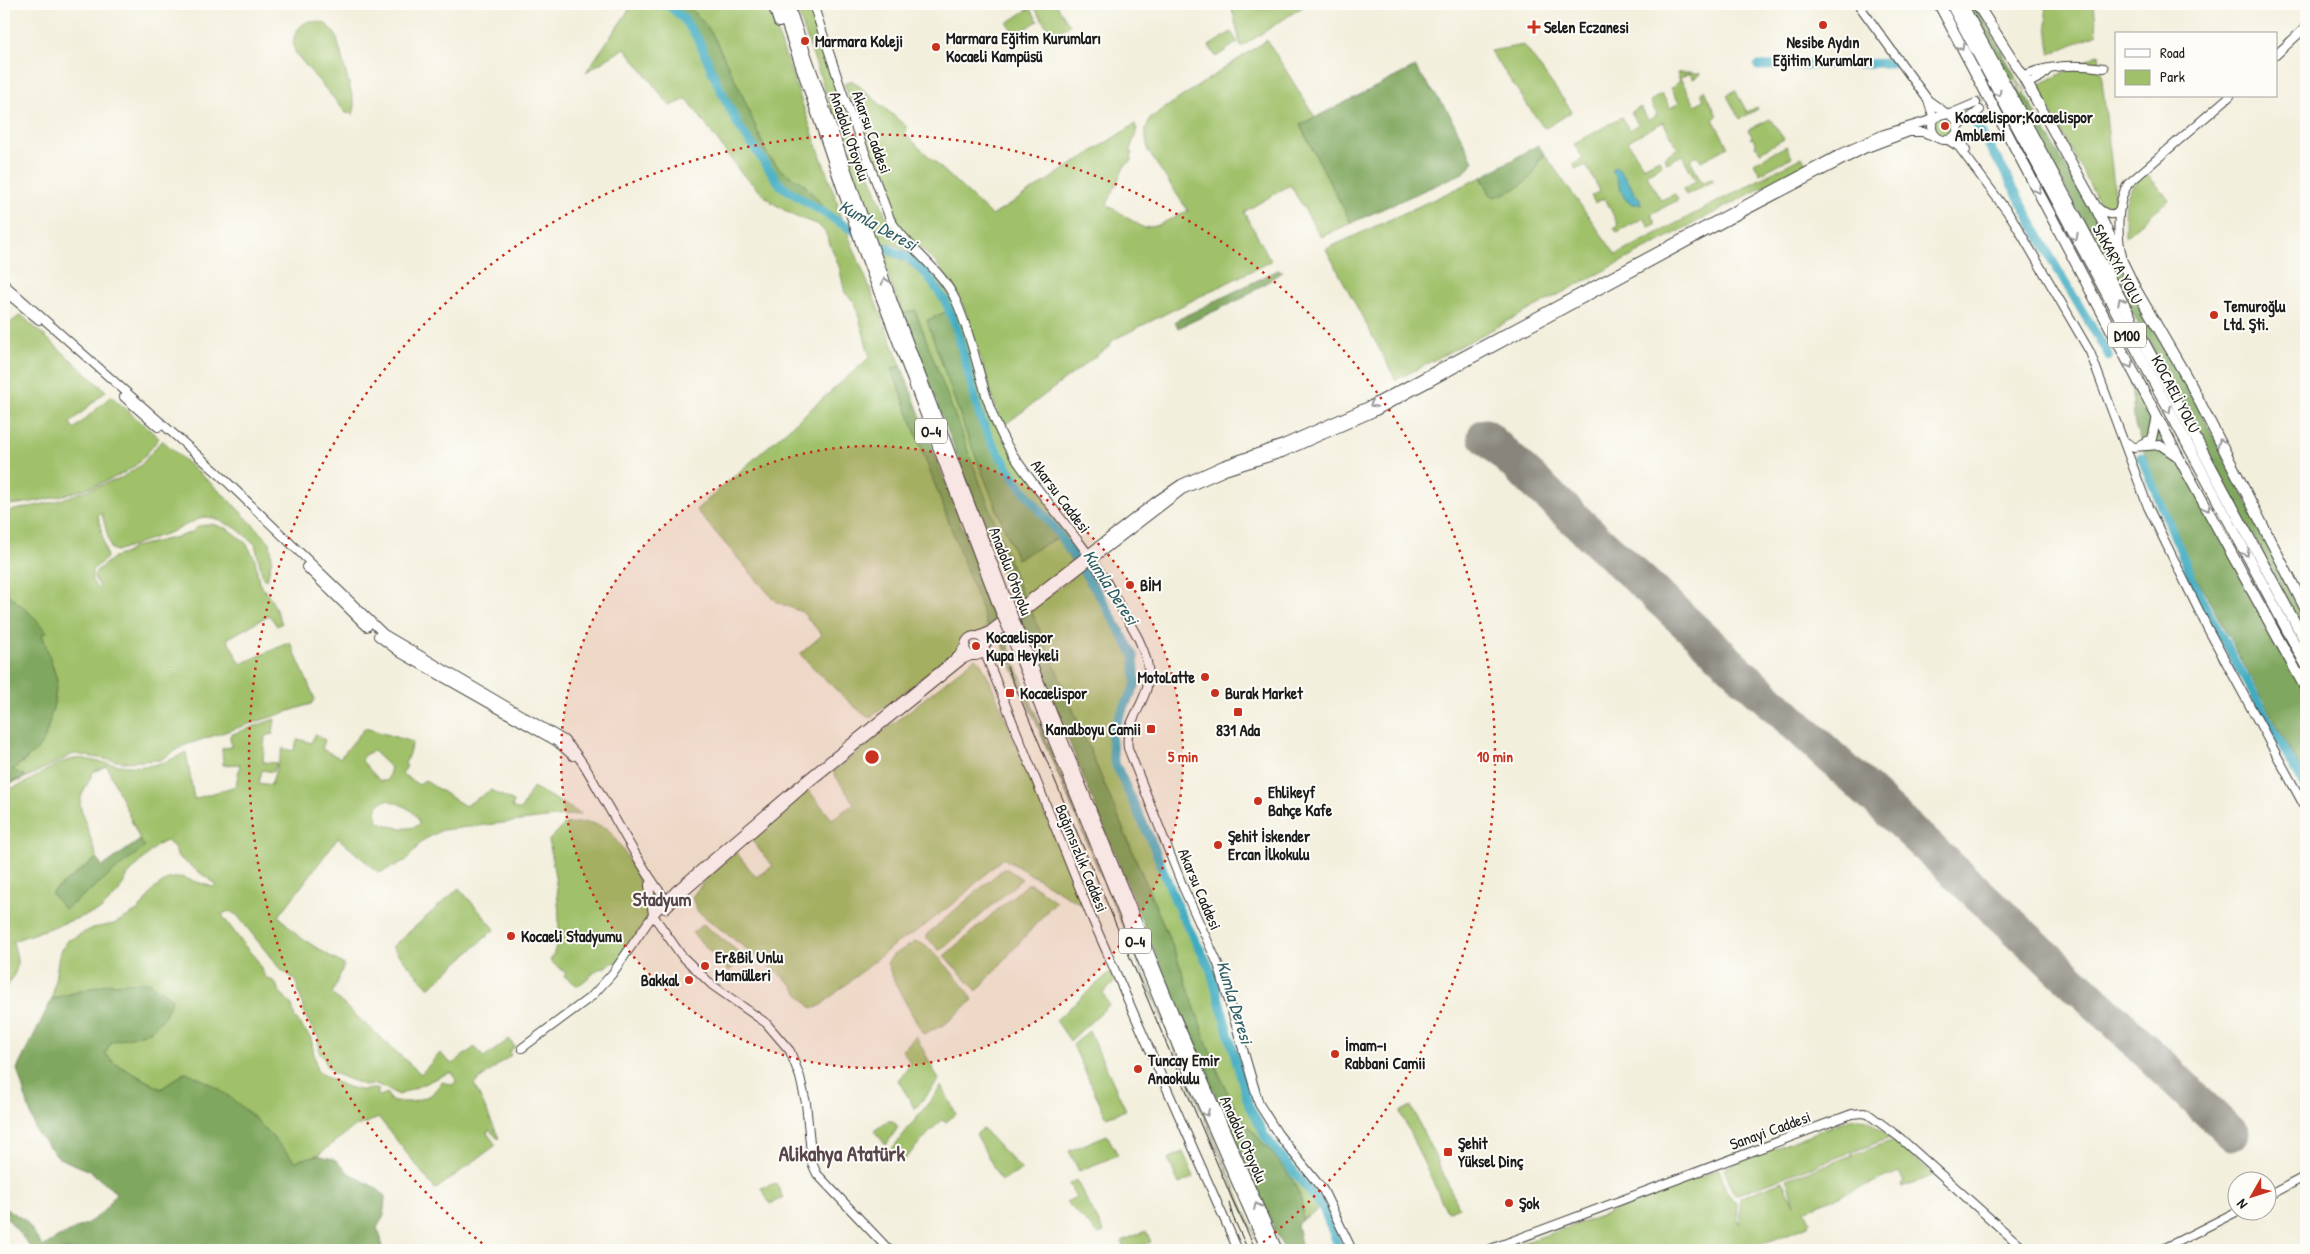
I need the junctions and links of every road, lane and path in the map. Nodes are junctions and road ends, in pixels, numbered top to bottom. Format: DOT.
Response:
graph roads {
  1 [pos="773,4"];
  2 [pos="780,4"];
  3 [pos="788,4"];
  4 [pos="813,4"];
  5 [pos="1858,4"];
  6 [pos="1939,4"];
  7 [pos="1951,4"];
  8 [pos="1962,4"];
  9 [pos="1977,4"];
  10 [pos="2306,27"];
  11 [pos="2278,53"];
  12 [pos="2104,68"];
  13 [pos="2025,80"];
  14 [pos="2228,98"];
  15 [pos="1928,100"];
  16 [pos="1976,103"];
  17 [pos="1980,110"];
  18 [pos="1948,114"];
  19 [pos="819,119"];
  20 [pos="1934,119"];
  21 [pos="1958,129"];
  22 [pos="1938,138"];
  23 [pos="1948,140"];
  24 [pos="2094,204"];
  25 [pos="2120,210"];
  26 [pos="2124,266"];
  27 [pos="4,284"];
  28 [pos="4,291"];
  29 [pos="2157,416"];
  30 [pos="2125,440"];
  31 [pos="2179,458"];
  32 [pos="1089,556"];
  33 [pos="1052,585"];
  34 [pos="1005,610"];
  35 [pos="2306,610"];
  36 [pos="1012,628"];
  37 [pos="978,636"];
  38 [pos="2306,642"];
  39 [pos="966,644"];
  40 [pos="979,652"];
  41 [pos="2306,665"];
  42 [pos="2306,689"];
  43 [pos="798,789"];
  44 [pos="2306,809"];
  45 [pos="700,873"];
  46 [pos="651,884"];
  47 [pos="676,890"];
  48 [pos="666,905"];
  49 [pos="654,917"];
  50 [pos="523,1048"];
  51 [pos="2306,1176"];
  52 [pos="2278,1191"];
  53 [pos="2228,1216"];
  54 [pos="889,1250"];
  55 [pos="1238,1250"];
  56 [pos="1267,1250"];
  57 [pos="1277,1250"];
  58 [pos="1352,1250"];
  59 [pos="1488,1250"];
  60 [pos="2025,1250"];
  61 [pos="2161,1250"];
  1 -- 19 [label="highway"];
  2 -- 19 [label="highway, Anadolu Otoyolu / O-4"];
  34 -- 3 [label="highway, Anadolu Otoyolu / O-4, one-way"];
  4 -- 32 [label="main road, Akarsu Caddesi"];
  5 -- 15 [label="main road"];
  6 -- 29 [label="highway, one-way"];
  7 -- 41 [label="highway, KOCAELİ YOLU / D100, one-way"];
  38 -- 8 [label="highway, SAKARYA YOLU / D100, one-way"];
  9 -- 13 [label="highway"];
  10 -- 11 [label="main road"];
  12 -- 13 [label="main road"];
  13 -- 24 [label="highway"];
  14 -- 25 [label="main road"];
  15 -- 18 [label="main road"];
  15 -- 20 [label="main road"];
  16 -- 18 [label="main road"];
  17 -- 21 [label="main road"];
  18 -- 20 [label="main road"];
  18 -- 21 [label="main road"];
  19 -- 34 [label="highway, Anadolu Otoyolu / O-4"];
  20 -- 22 [label="main road"];
  20 -- 32 [label="main road, one-way"];
  21 -- 23 [label="main road"];
  21 -- 30 [label="main road"];
  22 -- 23 [label="main road"];
  22 -- 32 [label="main road"];
  23 -- 30 [label="main road"];
  24 -- 25 [label="main road"];
  24 -- 26 [label="highway"];
  25 -- 26 [label="main road"];
  35 -- 26 [label="highway, one-way"];
  27 -- 46 [label="main road"];
  28 -- 46 [label="main road"];
  29 -- 30 [label="main road"];
  29 -- 31 [label="highway"];
  30 -- 31 [label="main road"];
  30 -- 44 [label="main road"];
  31 -- 42 [label="highway, one-way"];
  32 -- 33 [label="main road"];
  32 -- 58 [label="main road, Akarsu Caddesi"];
  33 -- 37 [label="main road"];
  33 -- 40 [label="main road"];
  34 -- 36 [label="highway, Anadolu Otoyolu / O-4, bridge"];
  36 -- 56 [label="highway, Anadolu Otoyolu / O-4, one-way"];
  57 -- 36 [label="highway, Anadolu Otoyolu / O-4, one-way"];
  37 -- 39 [label="main road"];
  37 -- 40 [label="main road"];
  39 -- 40 [label="main road"];
  39 -- 43 [label="main road"];
  40 -- 43 [label="main road"];
  40 -- 55 [label="main road, Bağımsızlık Caddesi"];
  43 -- 45 [label="main road"];
  45 -- 47 [label="main road"];
  45 -- 48 [label="main road"];
  46 -- 47 [label="main road"];
  46 -- 48 [label="main road"];
  46 -- 49 [label="main road"];
  47 -- 48 [label="main road"];
  48 -- 49 [label="main road"];
  49 -- 50 [label="main road"];
  49 -- 54 [label="main road"];
  51 -- 52 [label="main road"];
  53 -- 61 [label="main road"];
  59 -- 60 [label="main road, Sanayi Caddesi"];
}
